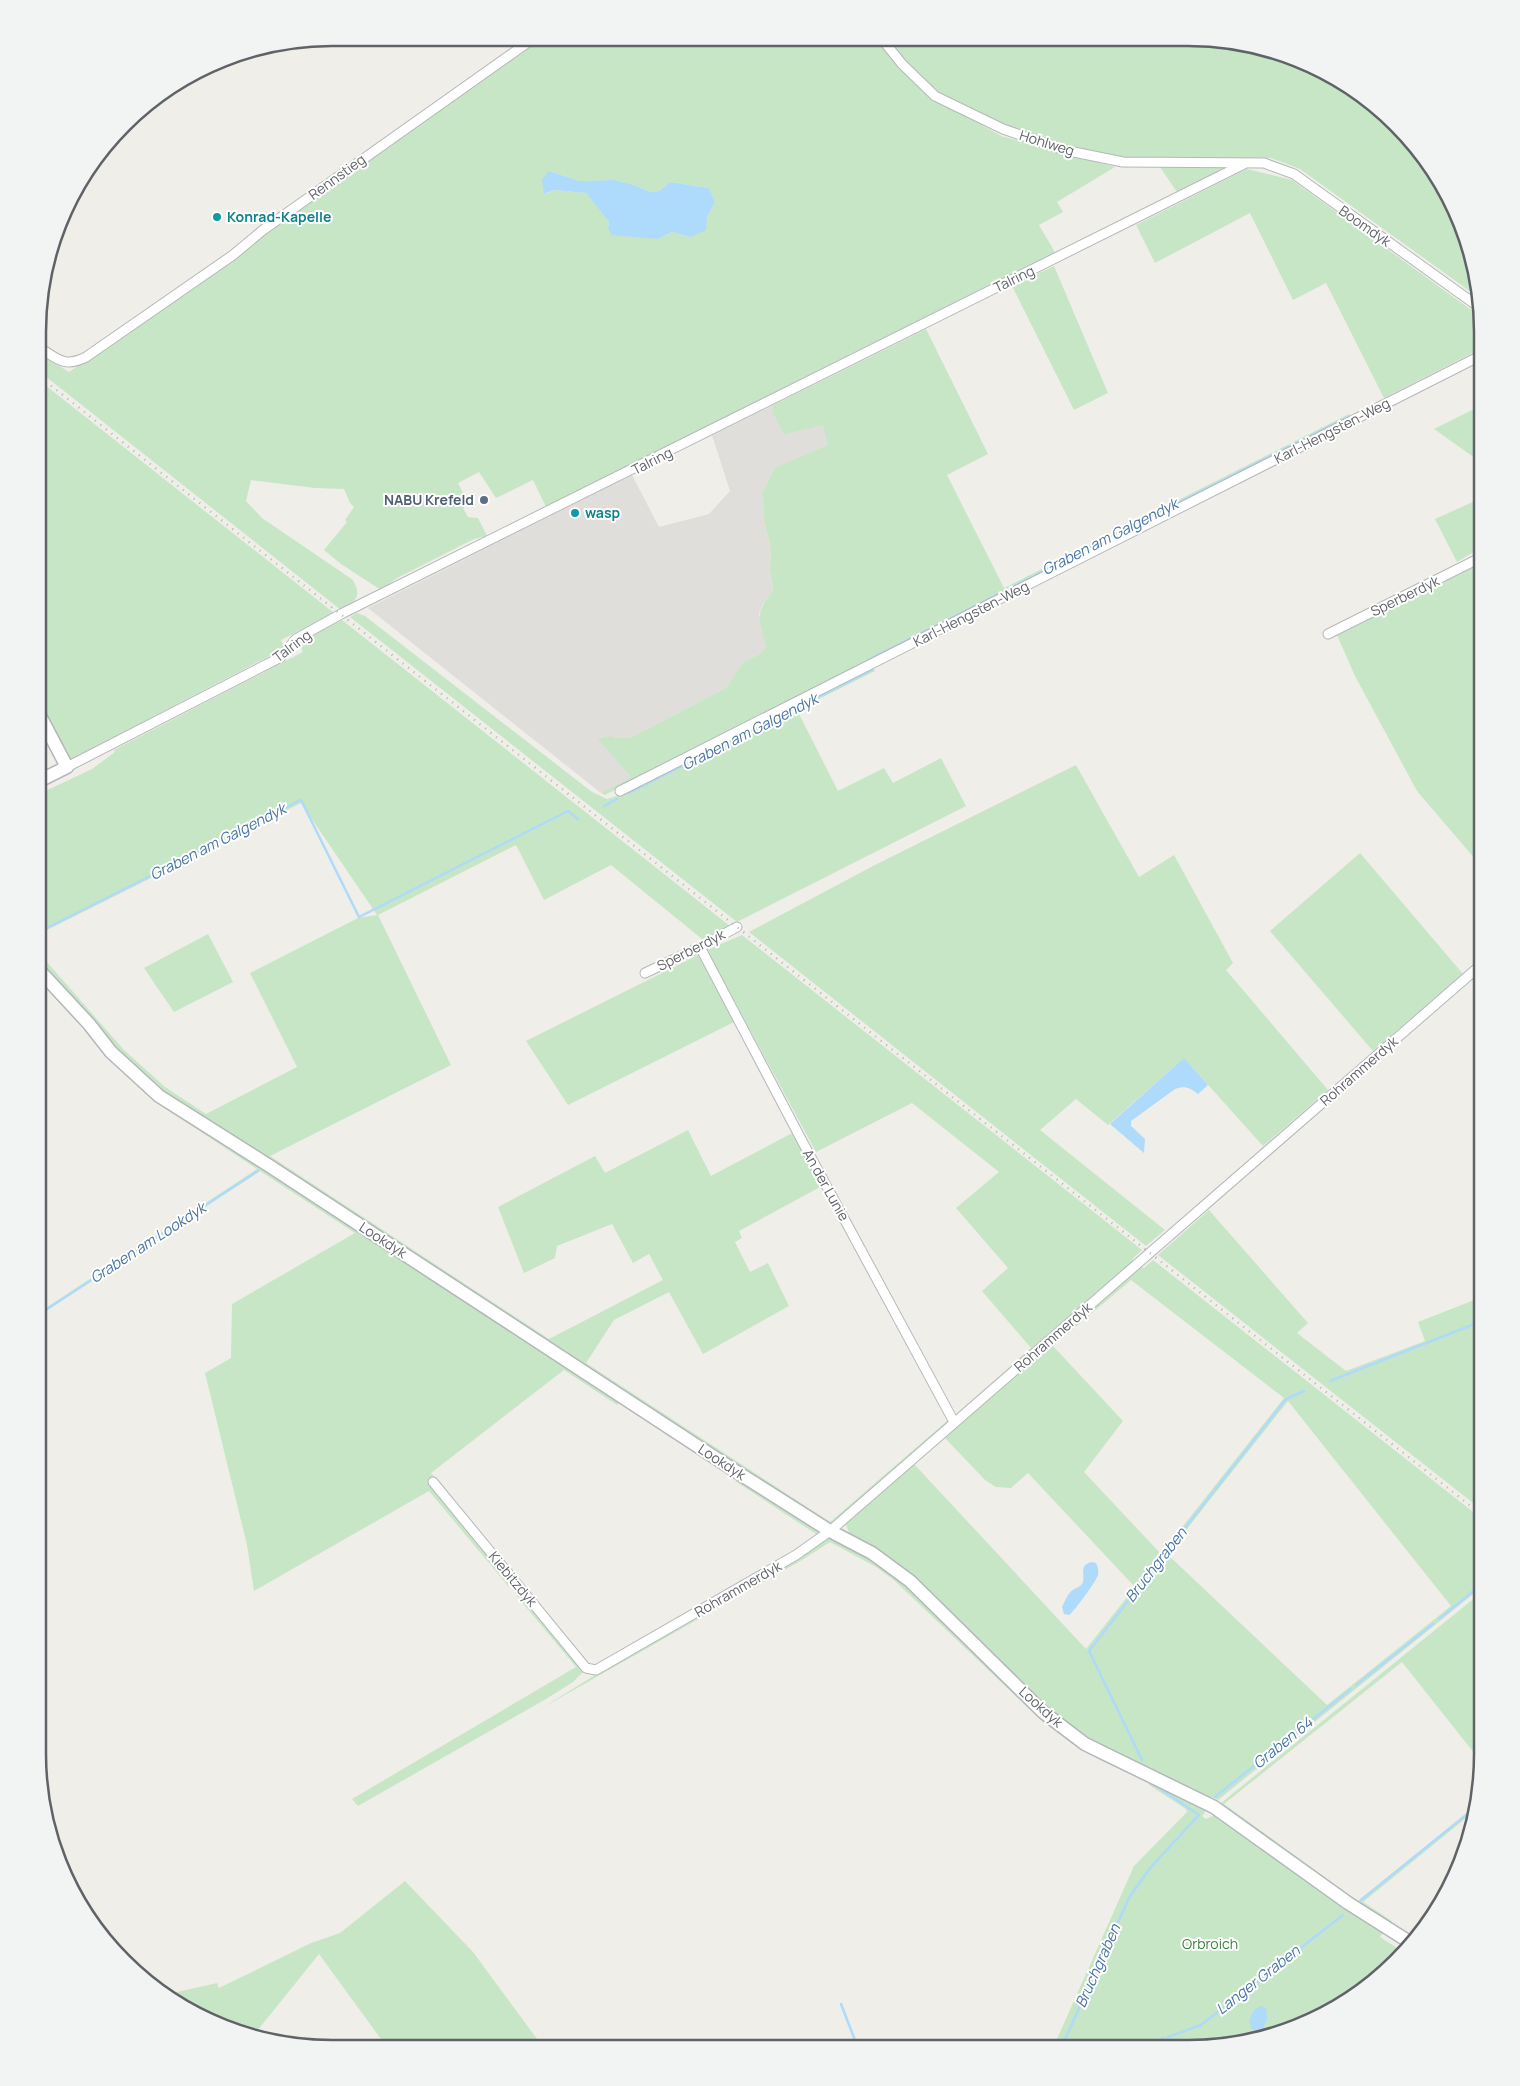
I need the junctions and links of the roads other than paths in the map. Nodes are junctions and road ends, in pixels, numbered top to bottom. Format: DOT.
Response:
graph roads {
  1 [pos="523,46"];
  2 [pos="888,46"];
  3 [pos="1244,164"];
  4 [pos="1472,302"];
  5 [pos="46,352"];
  6 [pos="1474,358"];
  7 [pos="1474,561"];
  8 [pos="1328,634"];
  9 [pos="46,727"];
  10 [pos="67,767"];
  11 [pos="46,778"];
  12 [pos="620,791"];
  13 [pos="737,927"];
  14 [pos="700,947"];
  15 [pos="1474,971"];
  16 [pos="646,973"];
  17 [pos="46,978"];
  18 [pos="954,1422"];
  19 [pos="433,1482"];
  20 [pos="830,1531"];
  21 [pos="596,1670"];
  22 [pos="1405,1939"];
  1 -- 5 [label="street, Rennstieg"];
  2 -- 3 [label="street, Hohlweg"];
  3 -- 4 [label="street, Boomdyk"];
  3 -- 10 [label="street, Talring"];
  6 -- 12 [label="street, Karl-Hengsten-Weg"];
  7 -- 8 [label="street, Sperberdyk"];
  9 -- 10 [label="street"];
  10 -- 11 [label="street, Talring"];
  13 -- 14 [label="street, Sperberdyk"];
  14 -- 16 [label="street, Sperberdyk"];
  14 -- 18 [label="street, An der Lunie"];
  15 -- 18 [label="street, Rohrammerdyk"];
  17 -- 20 [label="street, Lookdyk"];
  18 -- 20 [label="street, Rohrammerdyk"];
  19 -- 21 [label="street, Kiebitzdyk"];
  20 -- 21 [label="street, Rohrammerdyk"];
  20 -- 22 [label="street, Lookdyk"];
}
